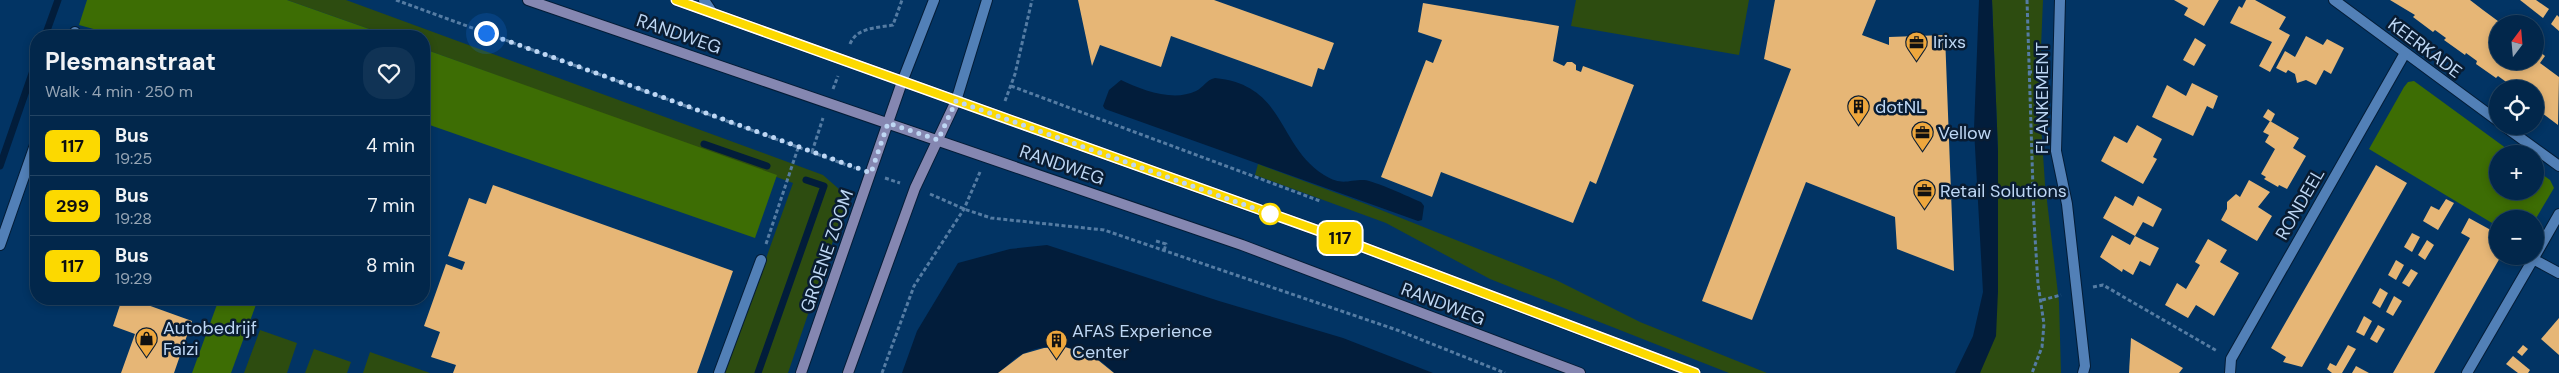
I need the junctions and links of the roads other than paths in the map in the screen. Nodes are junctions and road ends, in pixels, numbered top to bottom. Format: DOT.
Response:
graph roads {
  1 [pos="528,0"];
  2 [pos="676,0"];
  3 [pos="704,0"];
  4 [pos="934,0"];
  5 [pos="987,0"];
  6 [pos="2060,0"];
  7 [pos="2334,0"];
  8 [pos="712,12"];
  9 [pos="2406,53"];
  10 [pos="902,82"];
  11 [pos="956,101"];
  12 [pos="2489,114"];
  13 [pos="888,123"];
  14 [pos="2516,135"];
  15 [pos="938,140"];
  16 [pos="30,159"];
  17 [pos="2559,166"];
  18 [pos="2559,214"];
  19 [pos="2544,240"];
  20 [pos="0,245"];
  21 [pos="760,260"];
  22 [pos="2544,263"];
  23 [pos="2529,265"];
  24 [pos="2559,273"];
  25 [pos="719,373"];
  26 [pos="801,373"];
  27 [pos="848,373"];
  28 [pos="1580,373"];
  29 [pos="1695,373"];
  30 [pos="2083,373"];
  31 [pos="2230,373"];
  32 [pos="2467,373"];
  1 -- 13 [label="main road, RANDWEG"];
  2 -- 8 [label="main road, RANDWEG"];
  3 -- 8 [label="street, RANDWEG"];
  4 -- 10 [label="street"];
  5 -- 11 [label="street"];
  6 -- 30 [label="street, FLANKEMENT"];
  7 -- 9 [label="street, KEERKADE"];
  8 -- 10 [label="main road, RANDWEG"];
  9 -- 12 [label="street, KEERKADE"];
  9 -- 31 [label="street, RONDEEL"];
  10 -- 11 [label="main road, RANDWEG"];
  10 -- 13 [label="main road, GROENE ZOOM"];
  11 -- 15 [label="main road"];
  11 -- 29 [label="main road, RANDWEG"];
  13 -- 15 [label="main road, RANDWEG"];
  13 -- 26 [label="main road, GROENE ZOOM"];
  14 -- 17 [label="street"];
  15 -- 27 [label="main road"];
  15 -- 28 [label="main road, RANDWEG"];
  16 -- 20 [label="street"];
  18 -- 19 [label="street"];
  21 -- 25 [label="street"];
  22 -- 24 [label="street"];
  23 -- 32 [label="street"];
}
